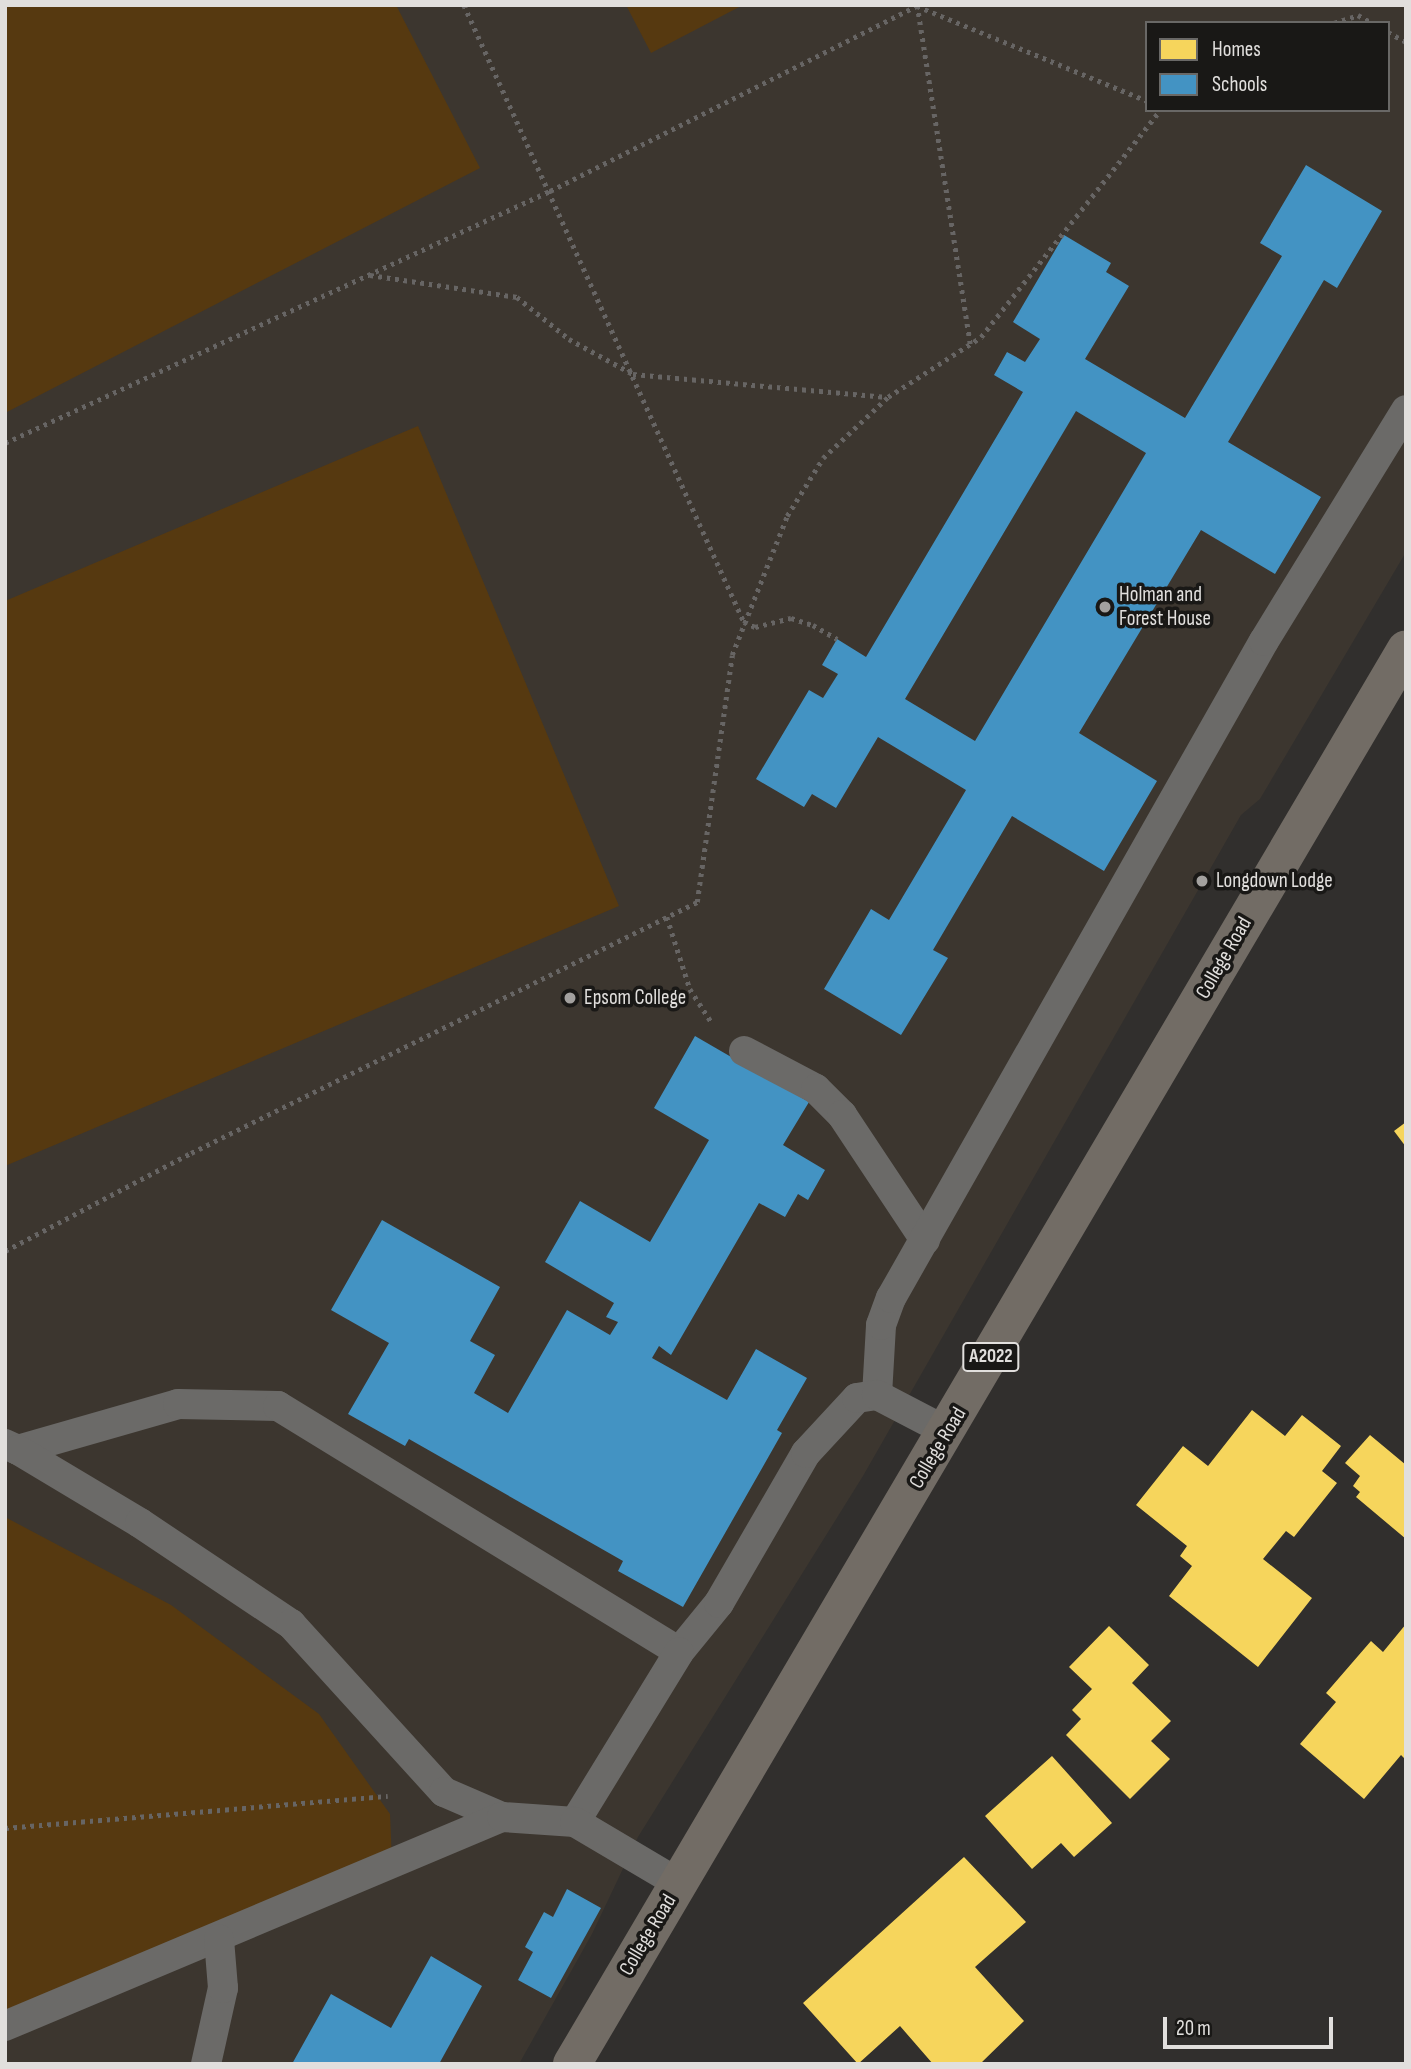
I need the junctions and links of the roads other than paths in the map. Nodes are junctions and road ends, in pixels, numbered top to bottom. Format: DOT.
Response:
graph roads {
  1 [pos="1406,410"];
  2 [pos="1406,649"];
  3 [pos="744,1051"];
  4 [pos="925,1240"];
  5 [pos="877,1395"];
  6 [pos="948,1432"];
  7 [pos="11,1447"];
  8 [pos="679,1653"];
  9 [pos="502,1817"];
  10 [pos="575,1822"];
  11 [pos="678,1884"];
  12 [pos="219,1939"];
  13 [pos="5,2026"];
  14 [pos="206,2064"];
  15 [pos="572,2064"];
  1 -- 4 [label="lane"];
  2 -- 6 [label="main road, College Road / A2022"];
  3 -- 4 [label="lane"];
  4 -- 5 [label="lane"];
  5 -- 6 [label="lane"];
  5 -- 8 [label="lane"];
  6 -- 11 [label="main road, College Road / A2022"];
  7 -- 8 [label="lane"];
  7 -- 9 [label="lane"];
  8 -- 10 [label="lane"];
  9 -- 10 [label="lane"];
  9 -- 12 [label="lane"];
  10 -- 11 [label="lane"];
  11 -- 15 [label="main road, College Road / A2022"];
  12 -- 13 [label="lane"];
  12 -- 14 [label="lane"];
}
